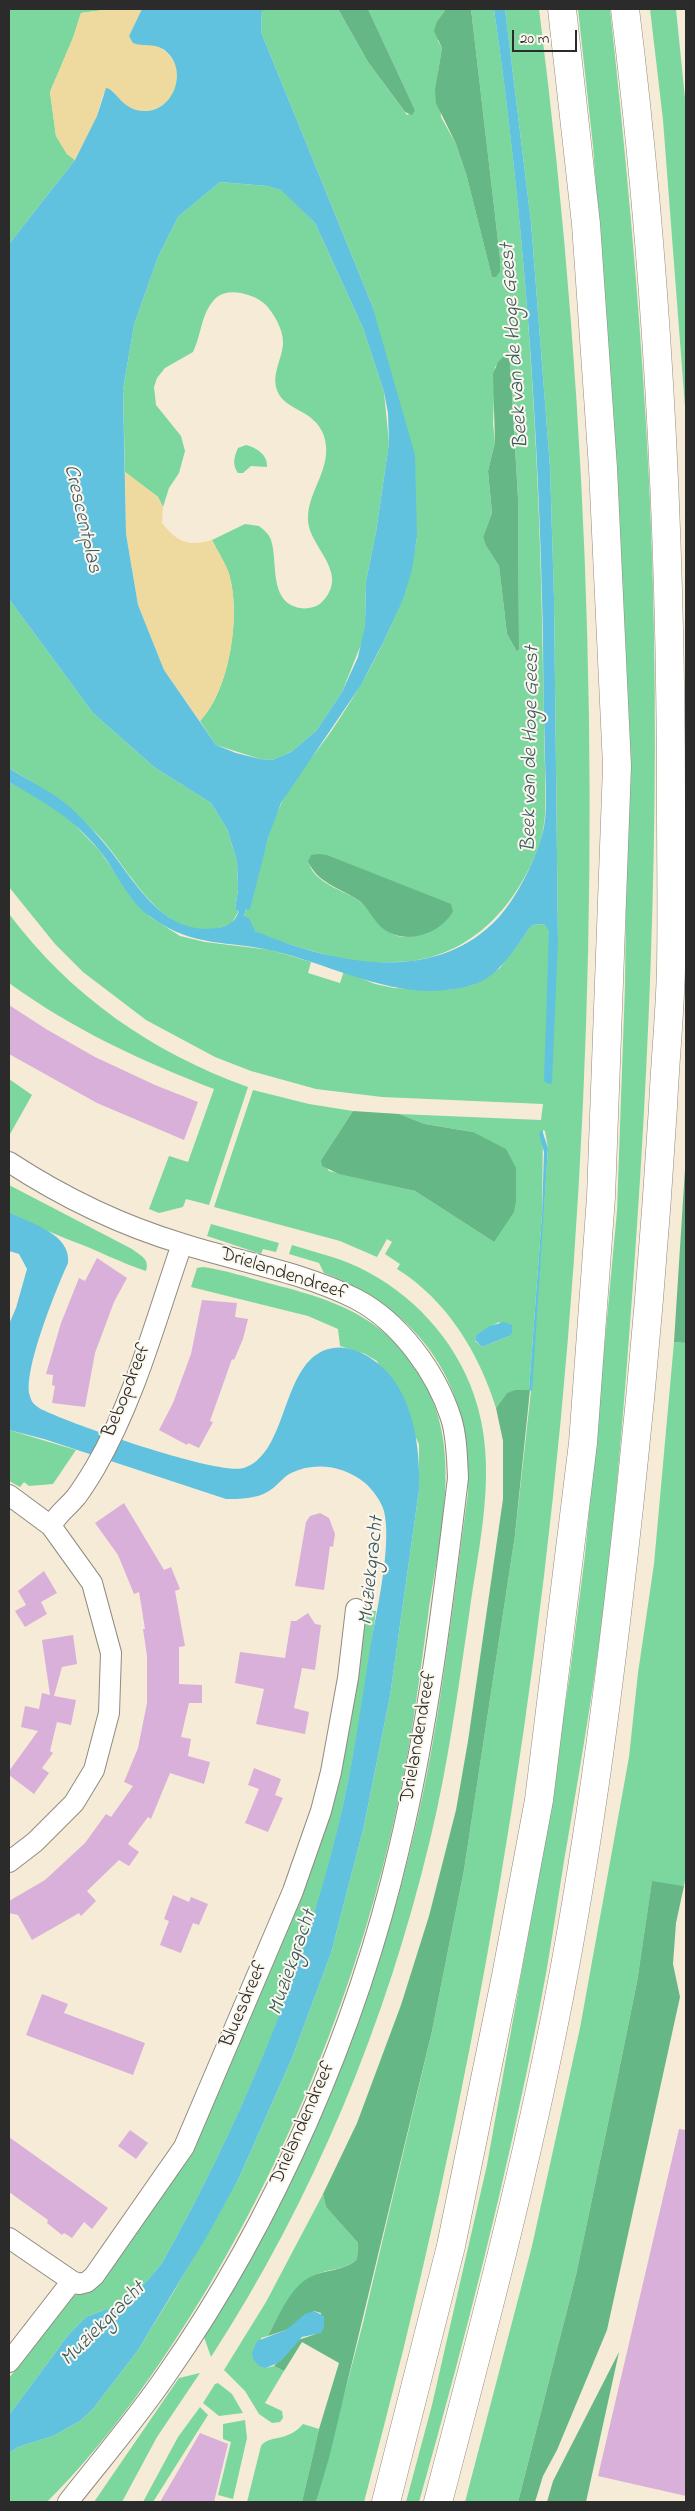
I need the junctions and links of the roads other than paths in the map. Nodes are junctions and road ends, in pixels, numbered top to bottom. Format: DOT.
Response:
graph roads {
  1 [pos="562,9"];
  2 [pos="625,9"];
  3 [pos="686,621"];
  4 [pos="671,662"];
  5 [pos="9,1162"];
  6 [pos="182,1244"];
  7 [pos="9,1495"];
  8 [pos="51,1526"];
  9 [pos="356,1609"];
  10 [pos="9,1862"];
  11 [pos="9,2238"];
  12 [pos="72,2281"];
  13 [pos="9,2362"];
  14 [pos="68,2502"];
  15 [pos="386,2502"];
  16 [pos="438,2502"];
  1 -- 15 [label="highway"];
  2 -- 4 [label="highway"];
  3 -- 4 [label="highway"];
  4 -- 16 [label="highway"];
  5 -- 6 [label="street, Drielandendreef"];
  6 -- 8 [label="street, Bebopdreef"];
  6 -- 14 [label="street, Drielandendreef"];
  7 -- 8 [label="street"];
  8 -- 10 [label="street"];
  9 -- 12 [label="street, Bluesdreef"];
  11 -- 12 [label="street"];
  12 -- 13 [label="street"];
}
